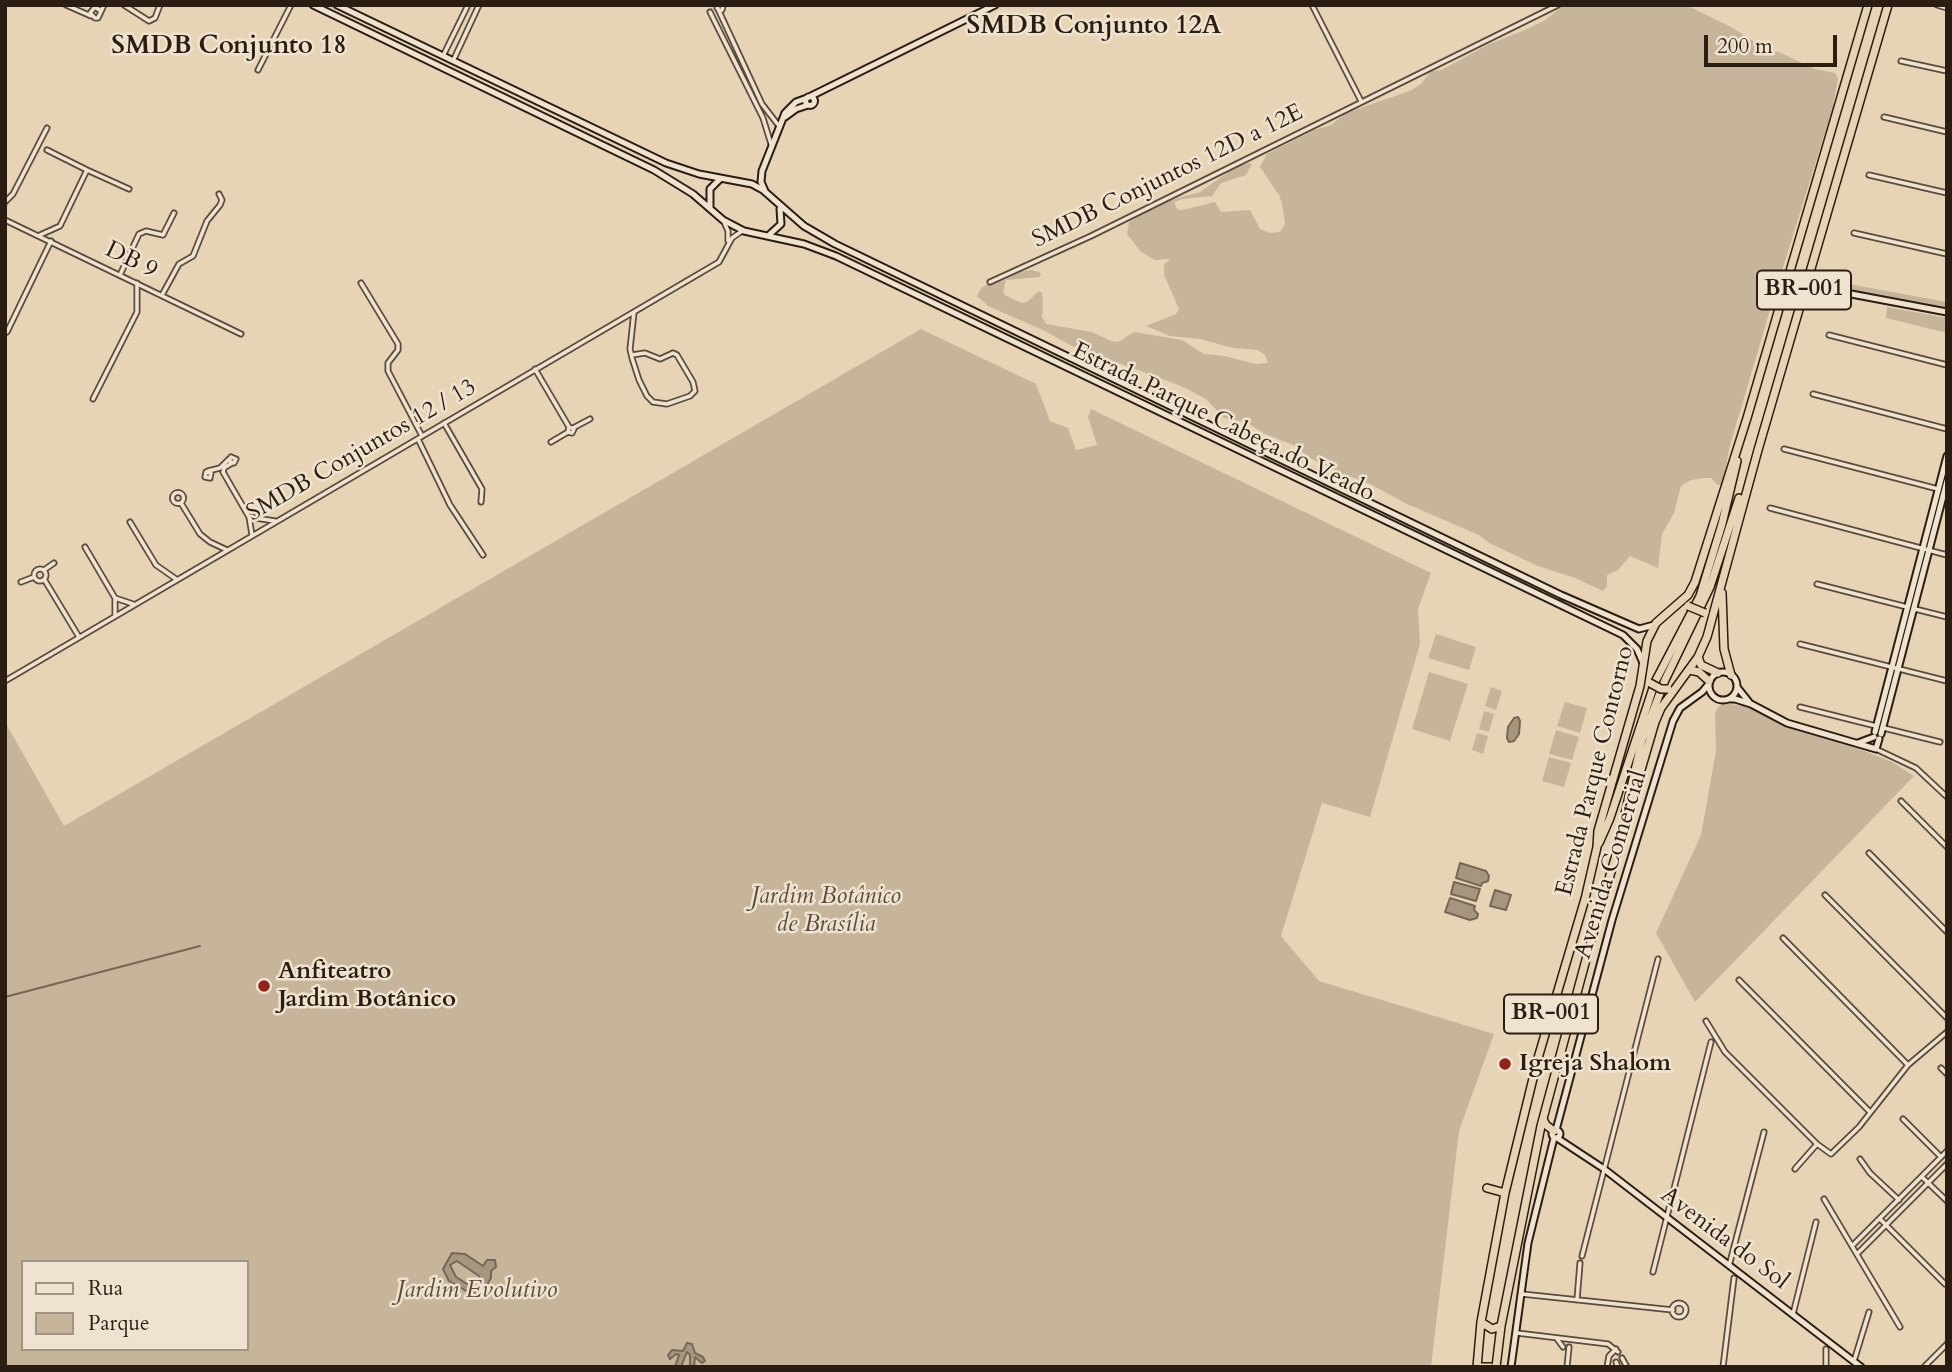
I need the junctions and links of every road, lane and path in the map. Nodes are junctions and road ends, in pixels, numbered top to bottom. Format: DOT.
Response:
graph roads {
  1 [pos="66,5"];
  2 [pos="104,5"];
  3 [pos="124,5"];
  4 [pos="160,5"];
  5 [pos="291,5"];
  6 [pos="313,5"];
  7 [pos="337,5"];
  8 [pos="468,5"];
  9 [pos="479,5"];
  10 [pos="995,5"];
  11 [pos="1312,5"];
  12 [pos="1558,5"];
  13 [pos="1868,5"];
  14 [pos="1888,5"];
  15 [pos="1937,5"];
  16 [pos="720,7"];
  17 [pos="1947,8"];
  18 [pos="710,12"];
  19 [pos="443,56"];
  20 [pos="453,61"];
  21 [pos="1901,61"];
  22 [pos="258,71"];
  23 [pos="1947,71"];
  24 [pos="810,98"];
  25 [pos="1361,101"];
  26 [pos="1884,117"];
  27 [pos="782,119"];
  28 [pos="779,126"];
  29 [pos="47,128"];
  30 [pos="1947,132"];
  31 [pos="772,146"];
  32 [pos="47,150"];
  33 [pos="87,170"];
  34 [pos="762,171"];
  35 [pos="1869,175"];
  36 [pos="720,179"];
  37 [pos="744,182"];
  38 [pos="129,190"];
  39 [pos="1947,193"];
  40 [pos="219,194"];
  41 [pos="766,194"];
  42 [pos="5,202"];
  43 [pos="710,207"];
  44 [pos="780,207"];
  45 [pos="174,214"];
  46 [pos="5,220"];
  47 [pos="723,220"];
  48 [pos="744,231"];
  49 [pos="1854,233"];
  50 [pos="769,235"];
  51 [pos="38,236"];
  52 [pos="51,241"];
  53 [pos="728,243"];
  54 [pos="1947,254"];
  55 [pos="120,275"];
  56 [pos="1808,279"];
  57 [pos="361,282"];
  58 [pos="990,282"];
  59 [pos="136,283"];
  60 [pos="1814,287"];
  61 [pos="1804,292"];
  62 [pos="162,295"];
  63 [pos="634,312"];
  64 [pos="1947,312"];
  65 [pos="7,332"];
  66 [pos="242,334"];
  67 [pos="1829,335"];
  68 [pos="632,355"];
  69 [pos="1947,365"];
  70 [pos="535,369"];
  71 [pos="1813,394"];
  72 [pos="93,399"];
  73 [pos="590,419"];
  74 [pos="444,423"];
  75 [pos="570,429"];
  76 [pos="1947,429"];
  77 [pos="1762,435"];
  78 [pos="1741,436"];
  79 [pos="420,437"];
  80 [pos="551,442"];
  81 [pos="1784,449"];
  82 [pos="1947,456"];
  83 [pos="223,472"];
  84 [pos="1947,481"];
  85 [pos="1943,491"];
  86 [pos="481,502"];
  87 [pos="181,503"];
  88 [pos="1770,508"];
  89 [pos="249,517"];
  90 [pos="277,521"];
  91 [pos="130,522"];
  92 [pos="1414,524"];
  93 [pos="1423,528"];
  94 [pos="1410,533"];
  95 [pos="252,535"];
  96 [pos="1419,537"];
  97 [pos="85,547"];
  98 [pos="1926,549"];
  99 [pos="227,550"];
  100 [pos="483,555"];
  101 [pos="1947,555"];
  102 [pos="54,564"];
  103 [pos="44,570"];
  104 [pos="1723,575"];
  105 [pos="34,577"];
  106 [pos="44,579"];
  107 [pos="177,579"];
  108 [pos="21,582"];
  109 [pos="1817,584"];
  110 [pos="115,598"];
  111 [pos="134,604"];
  112 [pos="1675,608"];
  113 [pos="1910,608"];
  114 [pos="115,615"];
  115 [pos="1947,617"];
  116 [pos="1657,623"];
  117 [pos="1710,624"];
  118 [pos="79,636"];
  119 [pos="1800,644"];
  120 [pos="1698,657"];
  121 [pos="1644,666"];
  122 [pos="1895,668"];
  123 [pos="1690,670"];
  124 [pos="1718,673"];
  125 [pos="1731,675"];
  126 [pos="5,681"];
  127 [pos="1947,681"];
  128 [pos="1681,683"];
  129 [pos="1709,683"];
  130 [pos="1737,687"];
  131 [pos="1713,697"];
  132 [pos="1693,698"];
  133 [pos="1728,699"];
  134 [pos="1751,704"];
  135 [pos="1800,706"];
  136 [pos="1877,734"];
  137 [pos="1940,742"];
  138 [pos="1858,743"];
  139 [pos="1876,749"];
  140 [pos="1944,791"];
  141 [pos="1947,797"];
  142 [pos="1901,801"];
  143 [pos="1622,836"];
  144 [pos="1597,847"];
  145 [pos="1947,847"];
  146 [pos="1868,853"];
  147 [pos="1825,895"];
  148 [pos="1947,932"];
  149 [pos="1783,938"];
  150 [pos="1658,959"];
  151 [pos="1739,980"];
  152 [pos="1947,1018"];
  153 [pos="1706,1021"];
  154 [pos="1947,1032"];
  155 [pos="1711,1042"];
  156 [pos="1908,1065"];
  157 [pos="1941,1068"];
  158 [pos="1947,1074"];
  159 [pos="1870,1112"];
  160 [pos="1543,1118"];
  161 [pos="1903,1119"];
  162 [pos="1764,1132"];
  163 [pos="1539,1134"];
  164 [pos="1556,1134"];
  165 [pos="1817,1144"];
  166 [pos="1947,1151"];
  167 [pos="1941,1157"];
  168 [pos="1860,1159"];
  169 [pos="1947,1164"];
  170 [pos="1604,1169"];
  171 [pos="1795,1169"];
  172 [pos="1922,1177"];
  173 [pos="1928,1183"];
  174 [pos="1487,1188"];
  175 [pos="1504,1193"];
  176 [pos="1824,1199"];
  177 [pos="1899,1200"];
  178 [pos="1947,1201"];
  179 [pos="1666,1217"];
  180 [pos="1879,1219"];
  181 [pos="1816,1222"];
  182 [pos="1886,1226"];
  183 [pos="1517,1240"];
  184 [pos="1528,1243"];
  185 [pos="1852,1246"];
  186 [pos="1857,1255"];
  187 [pos="1582,1256"];
  188 [pos="1580,1263"];
  189 [pos="1729,1266"];
  190 [pos="1653,1272"];
  191 [pos="1734,1278"];
  192 [pos="1945,1284"];
  193 [pos="1521,1294"];
  194 [pos="1577,1300"];
  195 [pos="1673,1310"];
  196 [pos="1869,1312"];
  197 [pos="1793,1314"];
  198 [pos="1482,1322"];
  199 [pos="1501,1326"];
  200 [pos="1900,1327"];
  201 [pos="1515,1332"];
  202 [pos="1556,1338"];
  203 [pos="1604,1343"];
  204 [pos="1947,1344"];
  205 [pos="1567,1346"];
  206 [pos="1826,1349"];
  207 [pos="1612,1355"];
  208 [pos="1622,1358"];
  209 [pos="1854,1361"];
  210 [pos="1478,1367"];
  211 [pos="1490,1367"];
  212 [pos="1496,1367"];
  213 [pos="1511,1367"];
  214 [pos="1567,1367"];
  215 [pos="1607,1367"];
  216 [pos="1627,1367"];
  217 [pos="1723,1367"];
  218 [pos="1826,1367"];
  219 [pos="1861,1367"];
  220 [pos="1924,1367"];
  1 -- 2 [label="street"];
  3 -- 4 [label="street"];
  5 -- 22 [label="street"];
  6 -- 43 [label="main road"];
  7 -- 19 [label="main road"];
  8 -- 19 [label="street"];
  9 -- 20 [label="street"];
  10 -- 24 [label="main road"];
  11 -- 25 [label="street"];
  12 -- 25 [label="street, SMDB Conjuntos 12D a 12E"];
  13 -- 78 [label="highway, Estrada Parque Contorno / BR-001"];
  14 -- 56 [label="highway, Estrada Parque Contorno / BR-001"];
  15 -- 17 [label="street"];
  16 -- 28 [label="street"];
  18 -- 31 [label="street"];
  19 -- 20 [label="main road"];
  20 -- 36 [label="main road"];
  21 -- 23 [label="street"];
  24 -- 27 [label="main road"];
  24 -- 27 [label="main road"];
  25 -- 58 [label="street, SMDB Conjuntos 12D a 12E"];
  26 -- 30 [label="street"];
  27 -- 28 [label="main road"];
  28 -- 31 [label="main road"];
  29 -- 42 [label="street"];
  31 -- 34 [label="main road"];
  32 -- 33 [label="street"];
  33 -- 38 [label="street"];
  33 -- 51 [label="street"];
  34 -- 37 [label="main road"];
  34 -- 41 [label="main road"];
  35 -- 39 [label="street"];
  36 -- 37 [label="main road"];
  36 -- 43 [label="main road"];
  37 -- 41 [label="main road, Estrada Parque Cabeça do Veado"];
  40 -- 62 [label="street"];
  41 -- 44 [label="main road, Estrada Parque Cabeça do Veado"];
  43 -- 47 [label="main road, Estrada Parque Cabeça do Veado"];
  44 -- 50 [label="main road"];
  44 -- 92 [label="main road, Estrada Parque Cabeça do Veado"];
  45 -- 55 [label="street"];
  46 -- 51 [label="street, DB 9"];
  47 -- 48 [label="main road, Estrada Parque Cabeça do Veado"];
  47 -- 53 [label="street"];
  48 -- 50 [label="main road, Estrada Parque Cabeça do Veado"];
  48 -- 53 [label="street, SMDB Conjuntos 12 / 13"];
  49 -- 54 [label="street"];
  50 -- 94 [label="main road, Estrada Parque Cabeça do Veado"];
  51 -- 52 [label="street, DB 9"];
  52 -- 55 [label="street, DB 9"];
  52 -- 65 [label="street"];
  53 -- 63 [label="street, SMDB Conjuntos 12 / 13"];
  55 -- 59 [label="street, DB 9"];
  56 -- 60 [label="main road"];
  56 -- 61 [label="highway, Estrada Parque Contorno / BR-001"];
  57 -- 79 [label="street"];
  59 -- 62 [label="street, DB 9"];
  59 -- 72 [label="street"];
  60 -- 61 [label="main road"];
  60 -- 64 [label="main road"];
  61 -- 77 [label="highway, Estrada Parque Contorno / BR-001"];
  62 -- 66 [label="street, DB 9"];
  63 -- 68 [label="street"];
  63 -- 70 [label="street, SMDB Conjuntos 12 / 13"];
  67 -- 69 [label="street"];
  68 -- 68 [label="street"];
  70 -- 74 [label="street, SMDB Conjuntos 12 / 13"];
  70 -- 75 [label="street"];
  71 -- 76 [label="street"];
  73 -- 75 [label="street"];
  74 -- 79 [label="street, SMDB Conjuntos 12 / 13"];
  74 -- 86 [label="street"];
  75 -- 80 [label="street"];
  77 -- 104 [label="highway, Estrada Parque Contorno / BR-001"];
  77 -- 143 [label="highway"];
  78 -- 112 [label="highway, Estrada Parque Contorno / BR-001"];
  78 -- 144 [label="highway"];
  79 -- 90 [label="street, SMDB Conjuntos 12 / 13"];
  79 -- 100 [label="street"];
  81 -- 85 [label="street"];
  82 -- 85 [label="main road"];
  83 -- 83 [label="street"];
  83 -- 89 [label="street"];
  84 -- 85 [label="main road"];
  85 -- 98 [label="main road"];
  87 -- 99 [label="street"];
  88 -- 98 [label="street"];
  89 -- 90 [label="street"];
  89 -- 95 [label="street"];
  90 -- 95 [label="street, SMDB Conjuntos 12 / 13"];
  91 -- 107 [label="street"];
  92 -- 93 [label="main road, Estrada Parque Cabeça do Veado"];
  92 -- 94 [label="main road"];
  93 -- 96 [label="main road"];
  93 -- 116 [label="main road, Estrada Parque Cabeça do Veado"];
  94 -- 96 [label="main road, Estrada Parque Cabeça do Veado"];
  95 -- 99 [label="street, SMDB Conjuntos 12 / 13"];
  96 -- 121 [label="main road, Estrada Parque Cabeça do Veado"];
  97 -- 110 [label="street"];
  98 -- 101 [label="street"];
  98 -- 113 [label="main road"];
  99 -- 107 [label="street, SMDB Conjuntos 12 / 13"];
  102 -- 103 [label="street"];
  103 -- 105 [label="street"];
  103 -- 106 [label="street"];
  104 -- 117 [label="highway, Estrada Parque Contorno / BR-001"];
  104 -- 125 [label="highway"];
  105 -- 106 [label="street"];
  105 -- 108 [label="street"];
  106 -- 118 [label="street"];
  107 -- 111 [label="street, SMDB Conjuntos 12 / 13"];
  109 -- 113 [label="street"];
  110 -- 111 [label="street"];
  110 -- 114 [label="street"];
  111 -- 114 [label="street, SMDB Conjuntos 12 / 13"];
  112 -- 116 [label="highway, Estrada Parque Contorno / BR-001"];
  112 -- 117 [label="highway, bridge"];
  113 -- 115 [label="street"];
  113 -- 122 [label="main road"];
  114 -- 118 [label="street, SMDB Conjuntos 12 / 13"];
  116 -- 121 [label="highway, Estrada Parque Contorno / BR-001"];
  117 -- 120 [label="highway, Estrada Parque Contorno / BR-001"];
  118 -- 126 [label="street, SMDB Conjuntos 12 / 13"];
  119 -- 122 [label="street"];
  120 -- 123 [label="highway, Estrada Parque Contorno / BR-001"];
  120 -- 124 [label="highway"];
  121 -- 128 [label="highway, bridge"];
  121 -- 144 [label="highway, Estrada Parque Contorno / BR-001"];
  122 -- 127 [label="street"];
  122 -- 136 [label="main road"];
  123 -- 128 [label="highway, Estrada Parque Contorno / BR-001"];
  123 -- 129 [label="highway"];
  124 -- 125 [label="main road"];
  124 -- 129 [label="main road"];
  125 -- 130 [label="main road"];
  128 -- 143 [label="highway, Estrada Parque Contorno / BR-001"];
  129 -- 131 [label="main road"];
  129 -- 132 [label="main road, Avenida Comercial"];
  130 -- 133 [label="main road"];
  130 -- 134 [label="main road"];
  131 -- 132 [label="main road"];
  131 -- 133 [label="main road"];
  132 -- 164 [label="main road, Avenida Comercial"];
  133 -- 134 [label="main road"];
  134 -- 138 [label="main road"];
  135 -- 136 [label="street"];
  136 -- 137 [label="street"];
  136 -- 138 [label="main road"];
  136 -- 139 [label="main road"];
  138 -- 139 [label="main road"];
  139 -- 140 [label="street"];
  140 -- 141 [label="street"];
  142 -- 145 [label="street"];
  143 -- 160 [label="highway, Estrada Parque Contorno / BR-001"];
  144 -- 175 [label="highway, Estrada Parque Contorno / BR-001"];
  146 -- 148 [label="street"];
  147 -- 152 [label="street"];
  149 -- 156 [label="street"];
  150 -- 170 [label="street"];
  151 -- 159 [label="street"];
  153 -- 165 [label="street"];
  154 -- 156 [label="street"];
  155 -- 179 [label="street"];
  156 -- 159 [label="street"];
  157 -- 158 [label="street"];
  159 -- 165 [label="street"];
  160 -- 163 [label="highway, Estrada Parque Contorno / BR-001"];
  160 -- 164 [label="highway"];
  161 -- 167 [label="street"];
  162 -- 189 [label="street"];
  163 -- 164 [label="highway"];
  163 -- 183 [label="highway, Estrada Parque Contorno / BR-001"];
  164 -- 170 [label="main road, Avenida do Sol"];
  164 -- 184 [label="main road, Avenida Comercial"];
  165 -- 171 [label="street"];
  166 -- 167 [label="street"];
  167 -- 172 [label="street"];
  168 -- 177 [label="street"];
  169 -- 173 [label="street"];
  170 -- 179 [label="main road, Avenida do Sol"];
  170 -- 187 [label="street"];
  172 -- 173 [label="street"];
  172 -- 177 [label="street"];
  173 -- 178 [label="street"];
  173 -- 182 [label="street"];
  174 -- 175 [label="highway"];
  175 -- 198 [label="highway, Estrada Parque Contorno / BR-001"];
  176 -- 185 [label="street"];
  177 -- 180 [label="street"];
  179 -- 189 [label="main road, Avenida do Sol"];
  179 -- 190 [label="street"];
  180 -- 182 [label="street"];
  180 -- 185 [label="street"];
  181 -- 197 [label="street"];
  182 -- 186 [label="street"];
  182 -- 192 [label="street"];
  183 -- 184 [label="highway"];
  183 -- 199 [label="highway, Estrada Parque Contorno / BR-001"];
  184 -- 193 [label="main road, Avenida Comercial"];
  185 -- 186 [label="street"];
  186 -- 200 [label="street"];
  188 -- 194 [label="street"];
  189 -- 197 [label="main road, Avenida do Sol"];
  191 -- 217 [label="street"];
  193 -- 194 [label="street"];
  193 -- 201 [label="main road, Avenida Comercial"];
  194 -- 195 [label="street"];
  196 -- 209 [label="street"];
  197 -- 209 [label="main road, Avenida do Sol"];
  198 -- 199 [label="highway"];
  198 -- 210 [label="highway, Estrada Parque Contorno / BR-001"];
  199 -- 212 [label="highway, Estrada Parque Contorno / BR-001"];
  201 -- 202 [label="street"];
  201 -- 213 [label="main road, Avenida Comercial"];
  202 -- 205 [label="street"];
  202 -- 205 [label="street"];
  203 -- 205 [label="street"];
  203 -- 207 [label="street"];
  203 -- 207 [label="street"];
  204 -- 220 [label="street"];
  205 -- 214 [label="street"];
  206 -- 218 [label="street"];
  207 -- 215 [label="street"];
  208 -- 216 [label="street"];
  209 -- 219 [label="main road, Avenida do Sol"];
  210 -- 211 [label="highway"];
}
